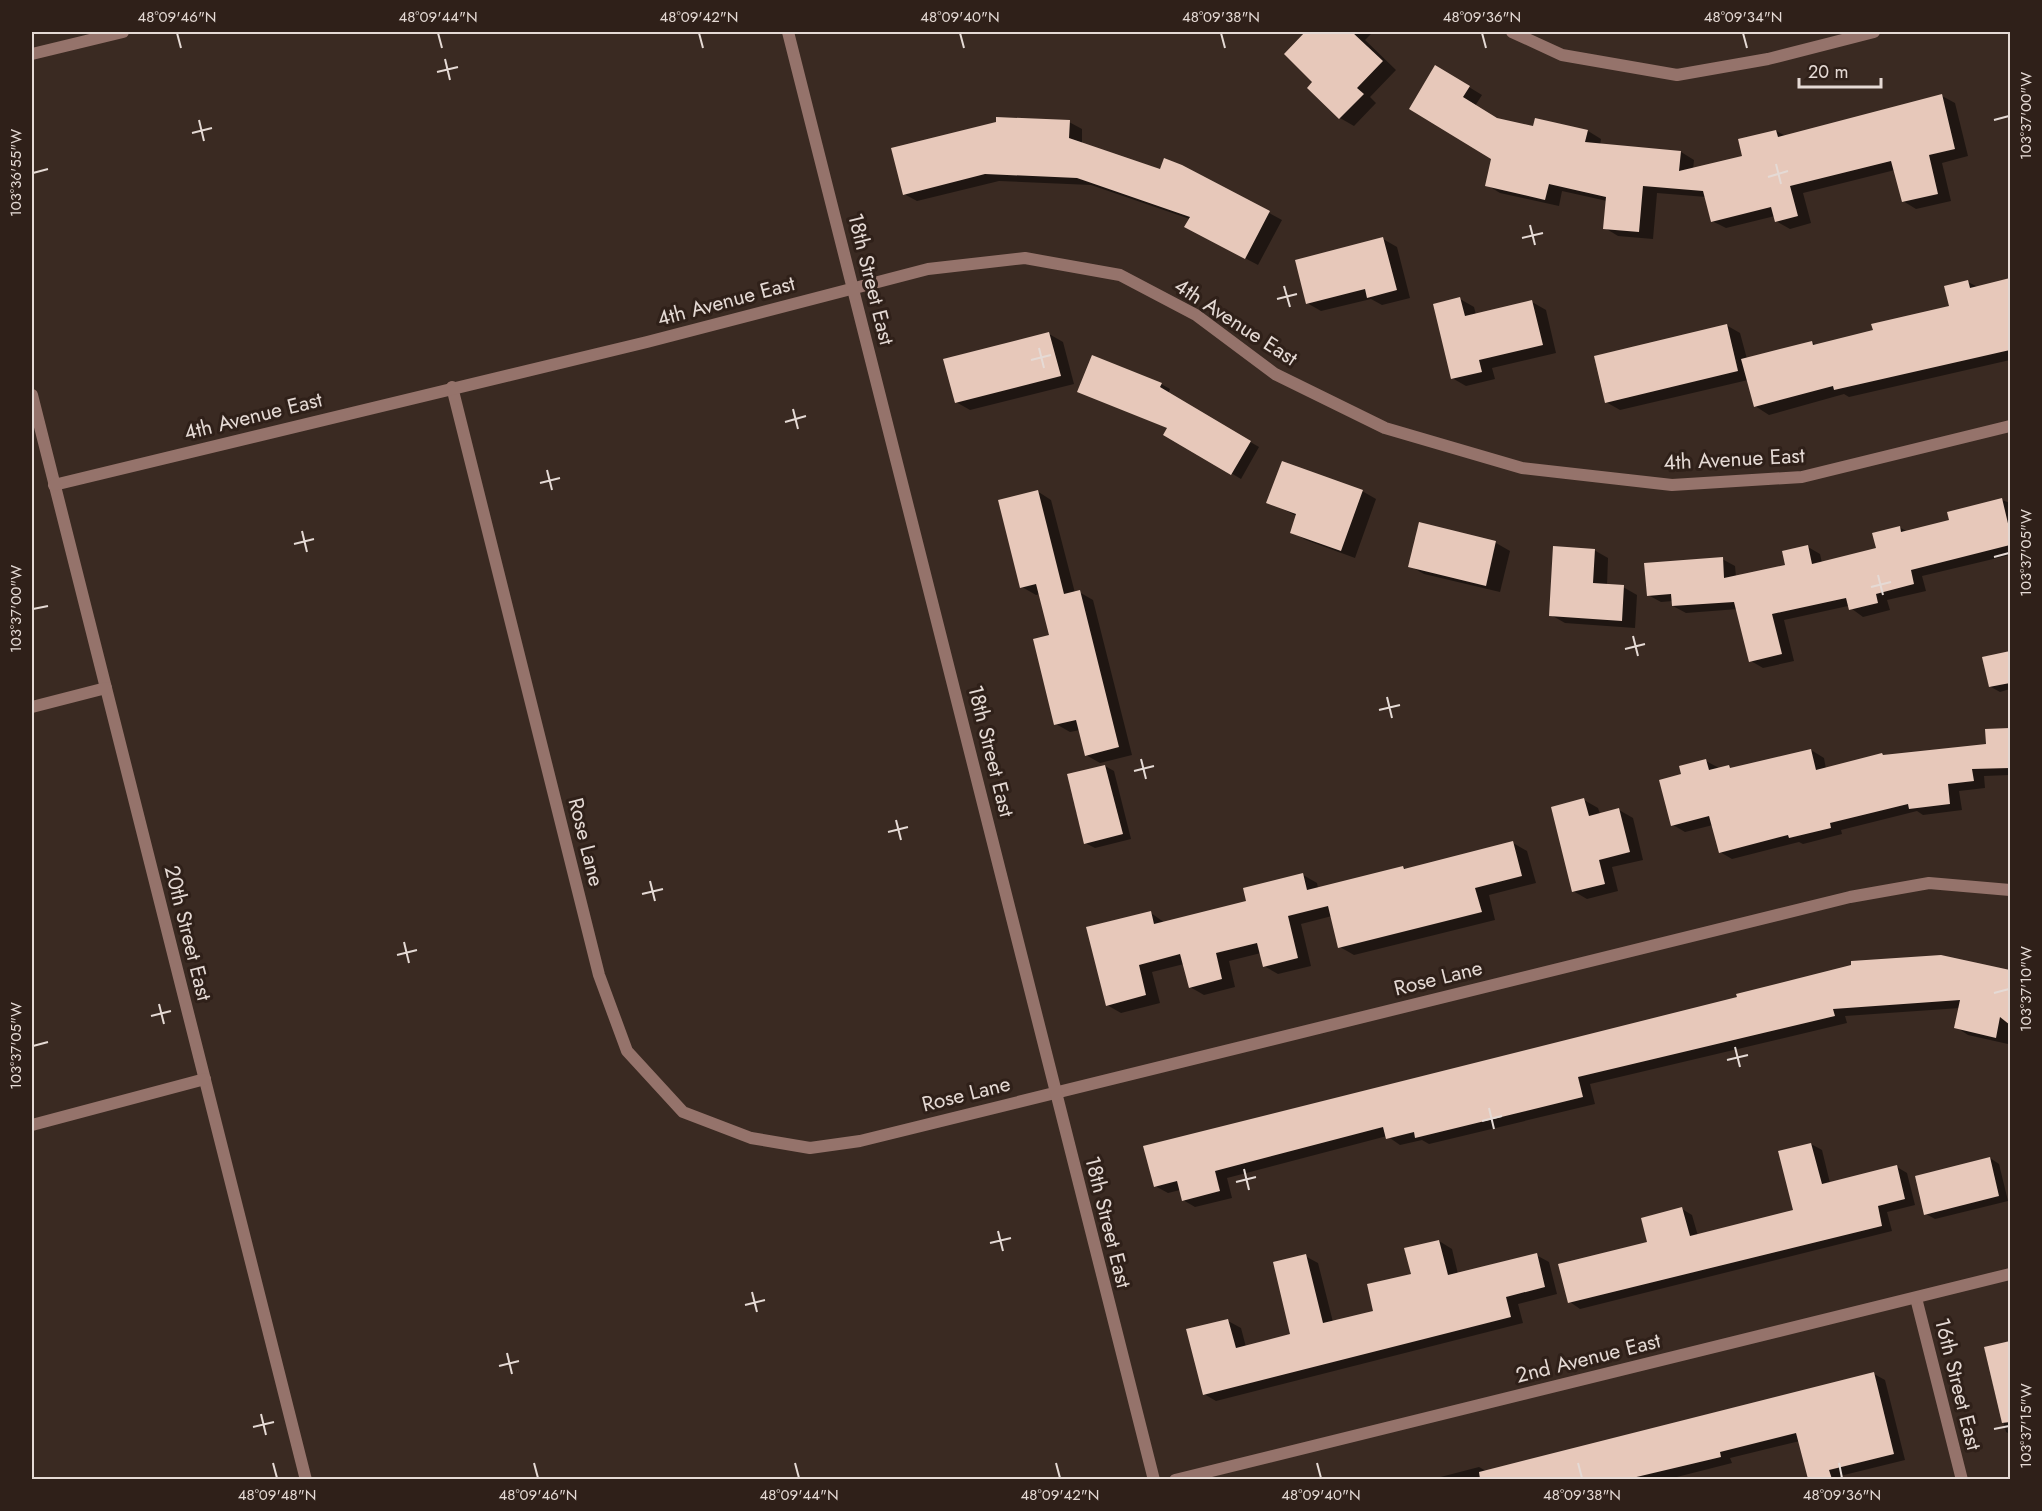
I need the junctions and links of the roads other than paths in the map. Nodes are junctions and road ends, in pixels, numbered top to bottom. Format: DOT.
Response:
graph roads {
  1 [pos="116,32"];
  2 [pos="788,32"];
  3 [pos="1512,32"];
  4 [pos="1874,32"];
  5 [pos="32,54"];
  6 [pos="854,288"];
  7 [pos="453,387"];
  8 [pos="32,395"];
  9 [pos="2010,426"];
  10 [pos="54,485"];
  11 [pos="106,688"];
  12 [pos="32,707"];
  13 [pos="2010,890"];
  14 [pos="205,1079"];
  15 [pos="1056,1092"];
  16 [pos="32,1125"];
  17 [pos="2010,1274"];
  18 [pos="1916,1298"];
  19 [pos="306,1479"];
  20 [pos="1154,1479"];
  21 [pos="1175,1479"];
  22 [pos="1962,1479"];
  1 -- 5 [label="street"];
  2 -- 6 [label="street, 18th Street East"];
  3 -- 4 [label="street"];
  6 -- 7 [label="street, 4th Avenue East"];
  6 -- 9 [label="street, 4th Avenue East"];
  6 -- 15 [label="street, 18th Street East"];
  7 -- 10 [label="street, 4th Avenue East"];
  7 -- 15 [label="street, Rose Lane"];
  8 -- 10 [label="street, 20th Street East"];
  10 -- 11 [label="street, 20th Street East"];
  11 -- 12 [label="street"];
  11 -- 14 [label="street, 20th Street East"];
  13 -- 15 [label="street, Rose Lane"];
  14 -- 16 [label="street"];
  14 -- 19 [label="street, 20th Street East"];
  15 -- 20 [label="street, 18th Street East"];
  17 -- 18 [label="street, 2nd Avenue East"];
  18 -- 21 [label="street, 2nd Avenue East"];
  18 -- 22 [label="street, 16th Street East"];
}
